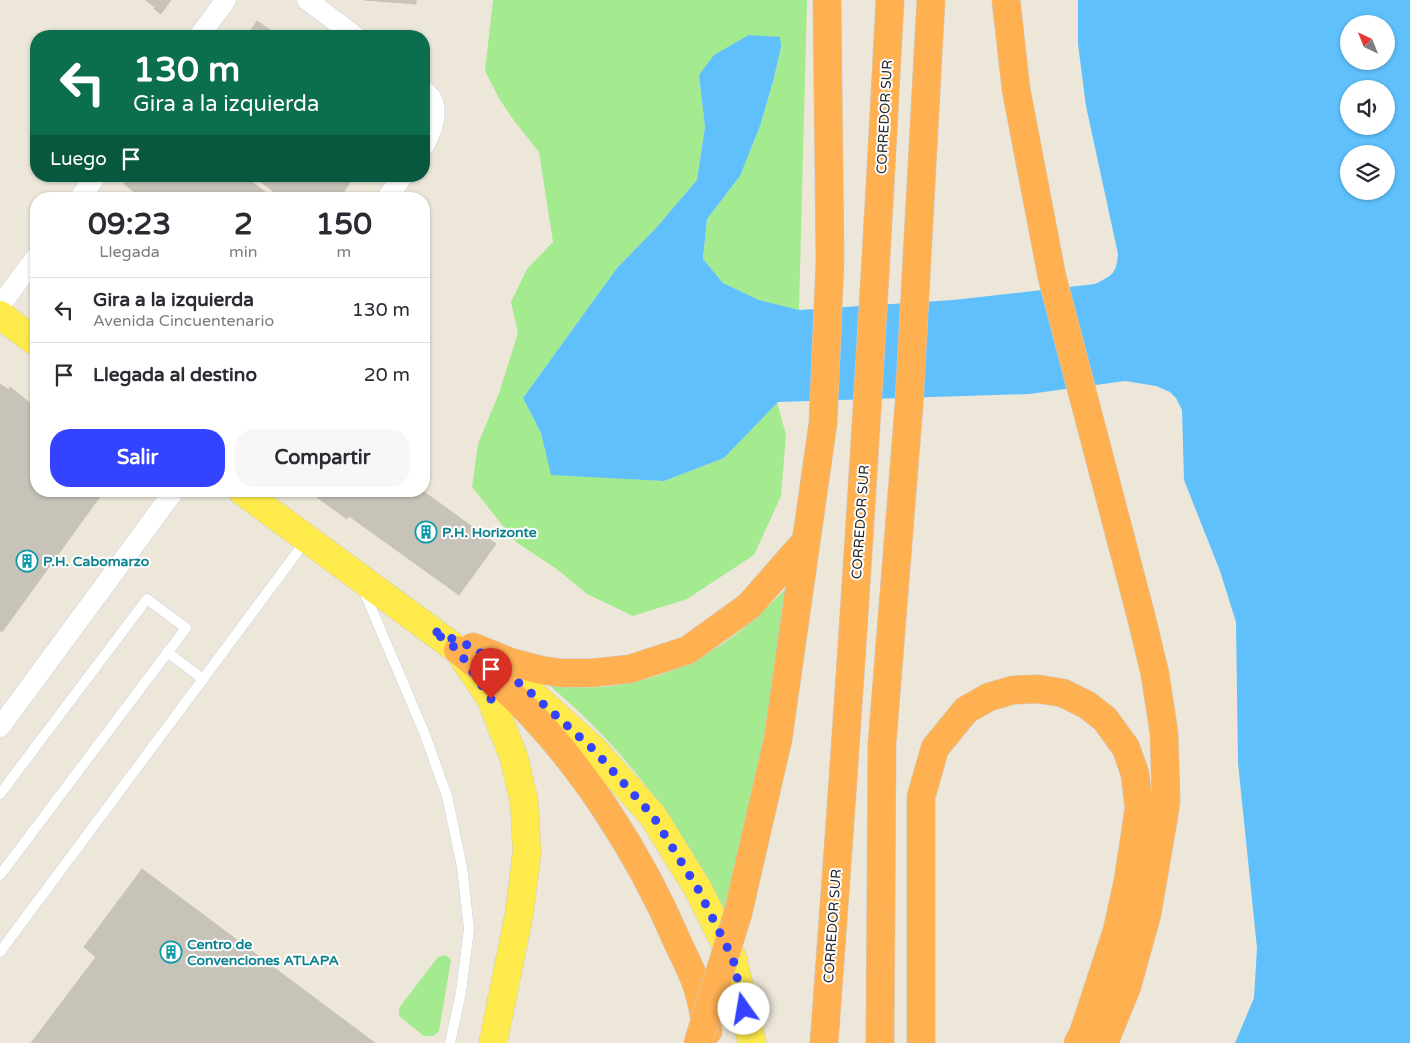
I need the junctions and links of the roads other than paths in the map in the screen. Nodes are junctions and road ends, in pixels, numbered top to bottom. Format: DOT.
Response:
graph roads {
  1 [pos="226,0"];
  2 [pos="307,0"];
  3 [pos="827,0"];
  4 [pos="890,0"];
  5 [pos="931,0"];
  6 [pos="1006,0"];
  7 [pos="204,30"];
  8 [pos="347,30"];
  9 [pos="430,97"];
  10 [pos="430,135"];
  11 [pos="30,265"];
  12 [pos="0,306"];
  13 [pos="0,315"];
  14 [pos="30,338"];
  15 [pos="170,497"];
  16 [pos="250,497"];
  17 [pos="308,538"];
  18 [pos="806,541"];
  19 [pos="358,576"];
  20 [pos="465,648"];
  21 [pos="167,652"];
  22 [pos="203,679"];
  23 [pos="0,727"];
  24 [pos="0,794"];
  25 [pos="1148,836"];
  26 [pos="0,875"];
  27 [pos="0,952"];
  28 [pos="450,1043"];
  29 [pos="493,1043"];
  30 [pos="698,1043"];
  31 [pos="711,1043"];
  32 [pos="752,1043"];
  33 [pos="824,1043"];
  34 [pos="880,1043"];
  35 [pos="921,1043"];
  36 [pos="1078,1043"];
  37 [pos="1104,1043"];
  1 -- 7 [label="street"];
  2 -- 8 [label="street"];
  3 -- 18 [label="highway"];
  4 -- 33 [label="highway, CORREDOR SUR"];
  5 -- 34 [label="highway"];
  6 -- 25 [label="highway"];
  9 -- 10 [label="street"];
  11 -- 12 [label="street"];
  13 -- 14 [label="main road"];
  15 -- 23 [label="street"];
  16 -- 17 [label="main road"];
  17 -- 19 [label="main road"];
  17 -- 22 [label="lane"];
  18 -- 20 [label="highway"];
  18 -- 30 [label="highway, bridge"];
  19 -- 20 [label="main road"];
  19 -- 28 [label="lane"];
  20 -- 29 [label="main road"];
  20 -- 31 [label="highway"];
  20 -- 32 [label="main road"];
  21 -- 22 [label="lane"];
  21 -- 24 [label="lane"];
  21 -- 26 [label="lane"];
  22 -- 27 [label="lane"];
  25 -- 35 [label="highway"];
  25 -- 36 [label="highway"];
  25 -- 37 [label="highway"];
}
